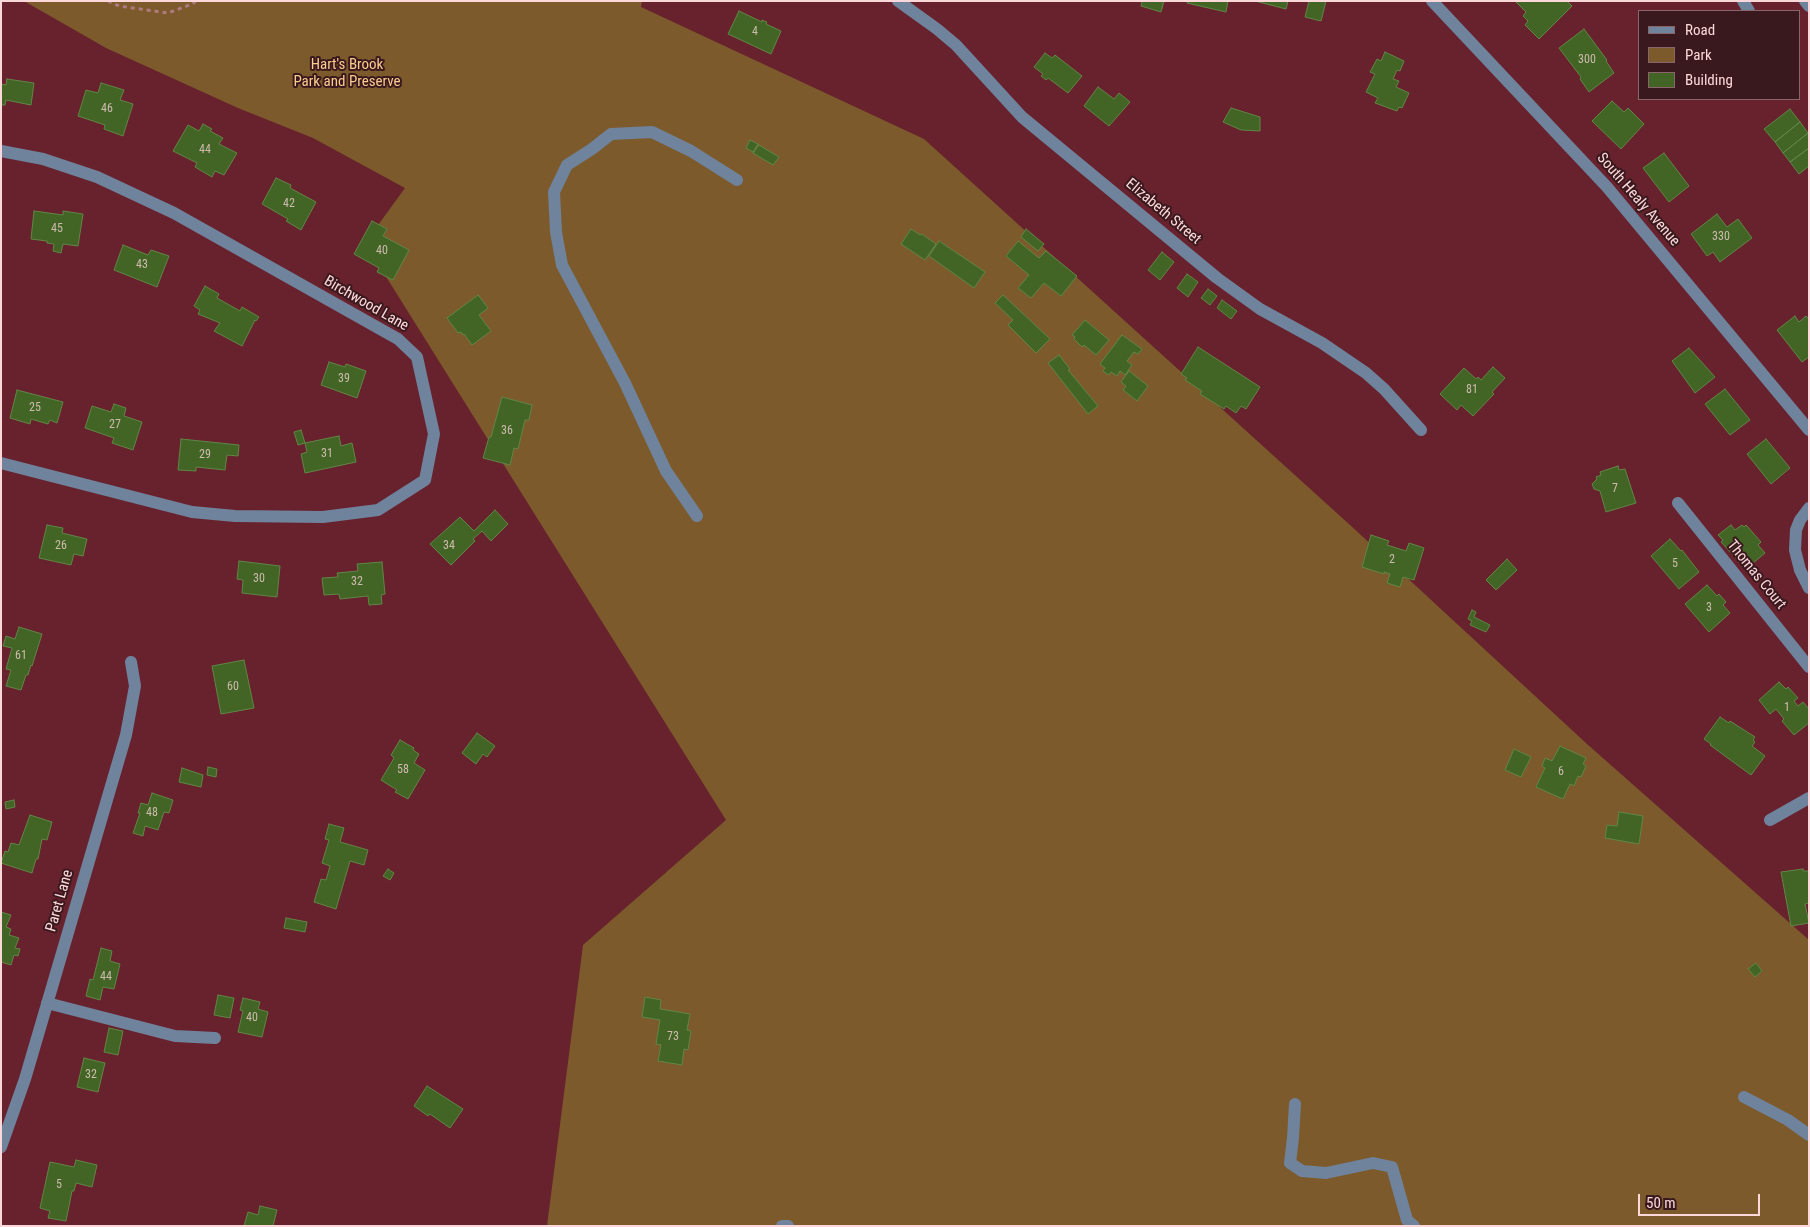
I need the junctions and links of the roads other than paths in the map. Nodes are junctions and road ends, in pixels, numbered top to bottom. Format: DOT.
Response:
graph roads {
  1 [pos="898,1"];
  2 [pos="1432,1"];
  3 [pos="1805,1"];
  4 [pos="1809,6"];
  5 [pos="1,151"];
  6 [pos="737,180"];
  7 [pos="1421,430"];
  8 [pos="1809,430"];
  9 [pos="1,463"];
  10 [pos="1678,503"];
  11 [pos="1809,508"];
  12 [pos="697,516"];
  13 [pos="1809,588"];
  14 [pos="132,662"];
  15 [pos="1809,667"];
  16 [pos="1809,798"];
  17 [pos="1770,820"];
  18 [pos="47,1003"];
  19 [pos="214,1038"];
  20 [pos="1744,1097"];
  21 [pos="1294,1104"];
  22 [pos="1809,1135"];
  23 [pos="1,1147"];
  24 [pos="782,1226"];
  25 [pos="788,1226"];
  26 [pos="1414,1226"];
  1 -- 7 [label="street, Elizabeth Street"];
  2 -- 8 [label="street, South Healy Avenue"];
  3 -- 4 [label="street"];
  5 -- 9 [label="street, Birchwood Lane"];
  6 -- 12 [label="street"];
  10 -- 15 [label="street, Thomas Court"];
  11 -- 13 [label="street"];
  14 -- 18 [label="street, Paret Lane"];
  16 -- 17 [label="street"];
  18 -- 19 [label="street"];
  18 -- 23 [label="street, Paret Lane"];
  20 -- 22 [label="street"];
  21 -- 26 [label="street"];
  24 -- 25 [label="street"];
}
